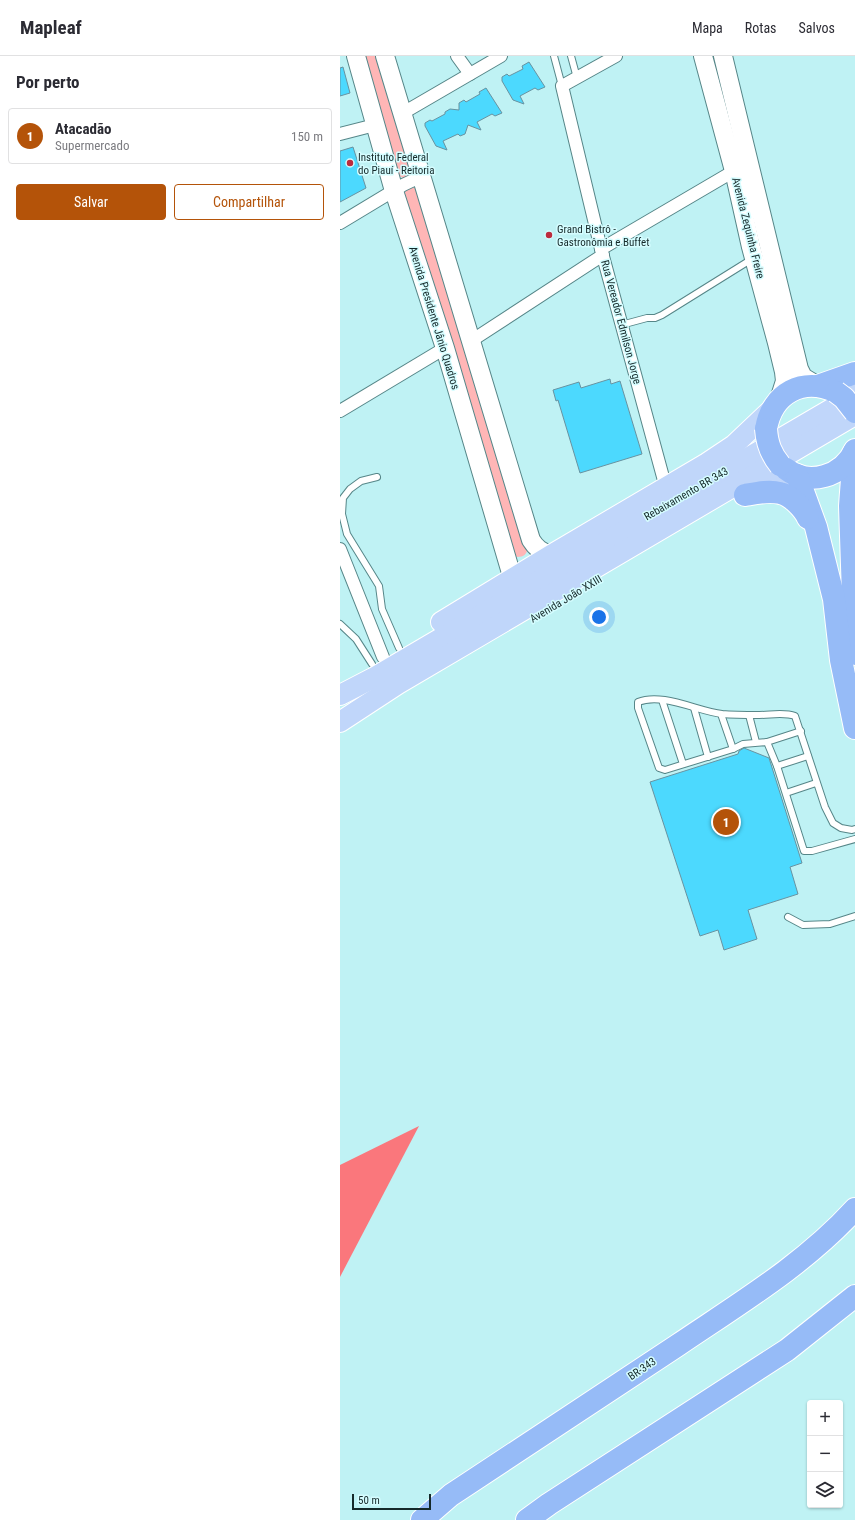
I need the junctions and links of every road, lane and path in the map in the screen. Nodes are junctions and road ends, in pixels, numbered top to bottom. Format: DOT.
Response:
graph roads {
  1 [pos="356,56"];
  2 [pos="386,56"];
  3 [pos="457,56"];
  4 [pos="501,56"];
  5 [pos="554,56"];
  6 [pos="571,56"];
  7 [pos="616,56"];
  8 [pos="703,56"];
  9 [pos="723,56"];
  10 [pos="470,74"];
  11 [pos="577,78"];
  12 [pos="562,86"];
  13 [pos="403,114"];
  14 [pos="375,125"];
  15 [pos="340,134"];
  16 [pos="734,171"];
  17 [pos="422,176"];
  18 [pos="394,191"];
  19 [pos="340,223"];
  20 [pos="758,251"];
  21 [pos="602,252"];
  22 [pos="621,325"];
  23 [pos="471,341"];
  24 [pos="445,348"];
  25 [pos="855,373"];
  26 [pos="837,391"];
  27 [pos="340,411"];
  28 [pos="772,413"];
  29 [pos="855,413"];
  30 [pos="855,451"];
  31 [pos="788,470"];
  32 [pos="377,477"];
  33 [pos="666,488"];
  34 [pos="745,495"];
  35 [pos="340,549"];
  36 [pos="551,555"];
  37 [pos="513,587"];
  38 [pos="847,592"];
  39 [pos="541,599"];
  40 [pos="340,624"];
  41 [pos="855,654"];
  42 [pos="385,657"];
  43 [pos="340,684"];
  44 [pos="340,695"];
  45 [pos="662,700"];
  46 [pos="694,708"];
  47 [pos="721,714"];
  48 [pos="749,715"];
  49 [pos="340,722"];
  50 [pos="855,728"];
  51 [pos="801,731"];
  52 [pos="340,732"];
  53 [pos="756,742"];
  54 [pos="767,742"];
  55 [pos="733,749"];
  56 [pos="708,756"];
  57 [pos="808,756"];
  58 [pos="683,764"];
  59 [pos="777,766"];
  60 [pos="816,783"];
  61 [pos="786,793"];
  62 [pos="855,829"];
  63 [pos="855,839"];
  64 [pos="855,916"];
  65 [pos="788,917"];
  66 [pos="855,1208"];
  67 [pos="855,1296"];
  68 [pos="422,1520"];
  69 [pos="527,1520"];
  1 -- 14 [label="street, Avenida Presidente Jânio Quadros"];
  2 -- 13 [label="street"];
  3 -- 10 [label="street"];
  4 -- 10 [label="street"];
  5 -- 12 [label="lane"];
  6 -- 11 [label="lane"];
  7 -- 11 [label="street"];
  8 -- 16 [label="street, Avenida Zequinha Freire"];
  9 -- 20 [label="street, Avenida Zequinha Freire"];
  10 -- 13 [label="street"];
  11 -- 12 [label="street"];
  12 -- 21 [label="street, Rua Vereador Edmilson Jorge"];
  13 -- 17 [label="street"];
  14 -- 15 [label="street"];
  14 -- 18 [label="street, Avenida Presidente Jânio Quadros"];
  16 -- 20 [label="street, Avenida Zequinha Freire"];
  16 -- 21 [label="street"];
  17 -- 18 [label="street"];
  17 -- 23 [label="street"];
  18 -- 19 [label="street"];
  18 -- 24 [label="street, Avenida Presidente Jânio Quadros"];
  20 -- 22 [label="lane"];
  20 -- 26 [label="street, Avenida Zequinha Freire"];
  20 -- 28 [label="street, Avenida Zequinha Freire"];
  21 -- 22 [label="street, Rua Vereador Edmilson Jorge"];
  21 -- 23 [label="street"];
  22 -- 33 [label="street, Rua Vereador Edmilson Jorge"];
  23 -- 36 [label="street"];
  24 -- 27 [label="street"];
  24 -- 37 [label="street, Avenida Presidente Jânio Quadros"];
  25 -- 26 [label="highway"];
  26 -- 28 [label="highway"];
  26 -- 29 [label="highway, bridge"];
  26 -- 37 [label="main road, Rebaixamento BR 343"];
  28 -- 31 [label="highway, bridge"];
  28 -- 33 [label="main road"];
  29 -- 39 [label="main road, Rebaixamento BR 343"];
  30 -- 31 [label="highway"];
  30 -- 38 [label="highway"];
  31 -- 34 [label="main road, Avenida João XXIII"];
  31 -- 38 [label="highway"];
  32 -- 42 [label="lane"];
  33 -- 36 [label="main road"];
  34 -- 38 [label="highway"];
  34 -- 52 [label="main road, Avenida João XXIII"];
  35 -- 42 [label="street"];
  36 -- 37 [label="main road"];
  37 -- 42 [label="main road"];
  37 -- 44 [label="main road"];
  38 -- 41 [label="highway"];
  38 -- 50 [label="highway"];
  39 -- 49 [label="main road, Avenida João XXIII"];
  40 -- 42 [label="lane"];
  42 -- 43 [label="main road"];
  45 -- 46 [label="lane"];
  45 -- 58 [label="lane"];
  45 -- 58 [label="lane"];
  46 -- 47 [label="lane"];
  46 -- 56 [label="lane"];
  47 -- 48 [label="lane"];
  47 -- 55 [label="lane"];
  48 -- 51 [label="lane"];
  48 -- 53 [label="lane"];
  51 -- 54 [label="lane"];
  51 -- 57 [label="lane"];
  53 -- 54 [label="lane"];
  53 -- 55 [label="lane"];
  54 -- 59 [label="lane"];
  55 -- 56 [label="lane"];
  56 -- 58 [label="lane"];
  57 -- 59 [label="lane"];
  57 -- 60 [label="lane"];
  59 -- 61 [label="lane"];
  60 -- 61 [label="lane"];
  60 -- 62 [label="lane"];
  61 -- 63 [label="lane"];
  64 -- 65 [label="lane"];
  66 -- 68 [label="highway, BR-343"];
  67 -- 69 [label="highway"];
}
